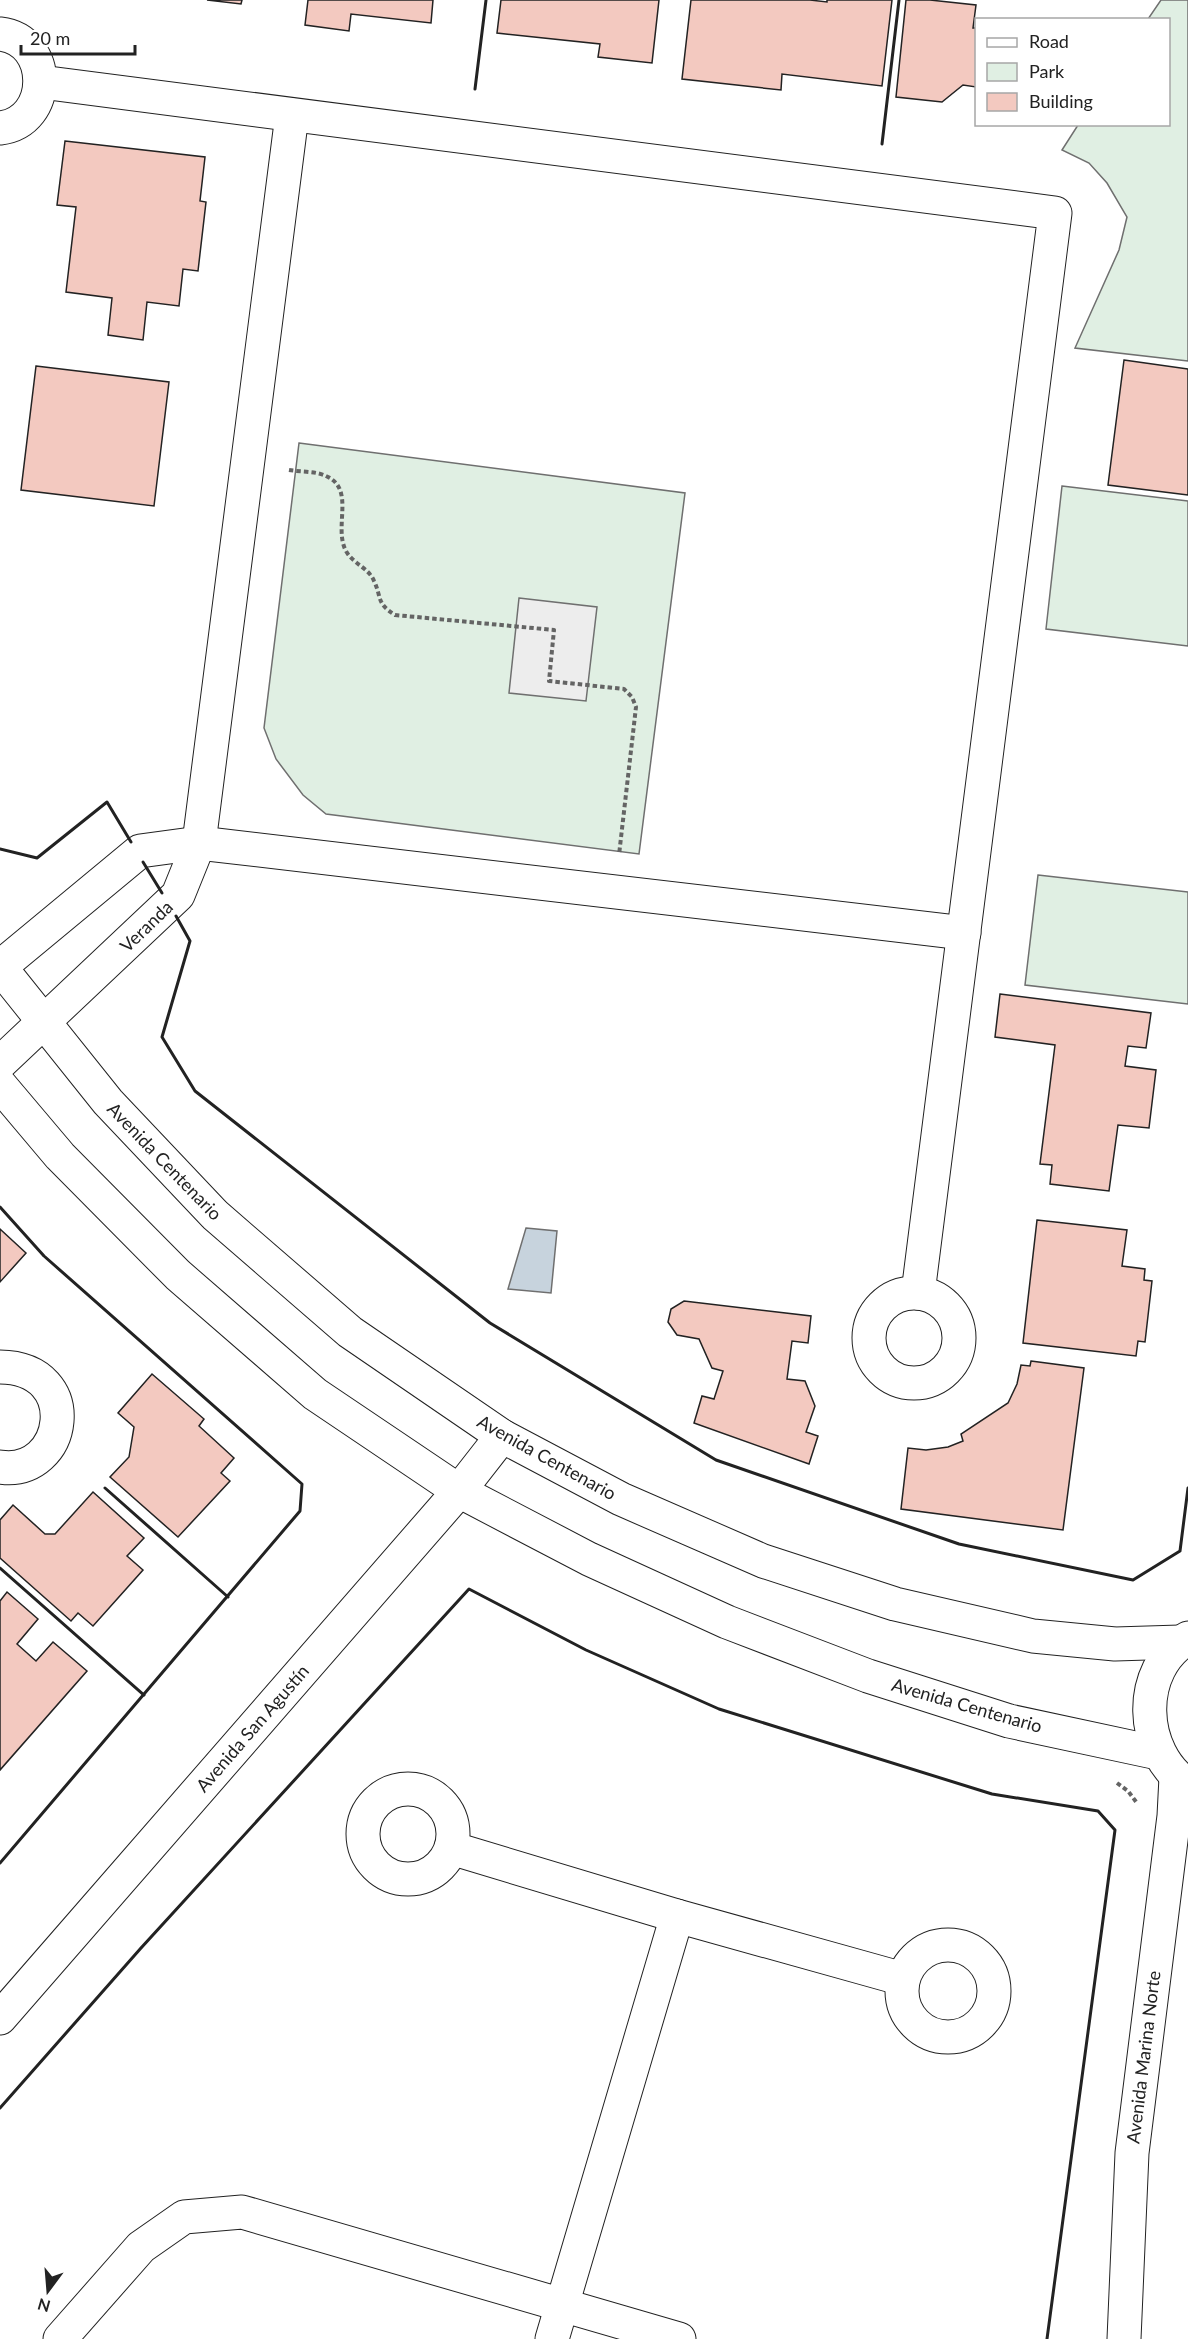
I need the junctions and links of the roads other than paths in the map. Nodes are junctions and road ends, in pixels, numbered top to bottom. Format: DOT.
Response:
graph roads {
  1 [pos="0,34"];
  2 [pos="41,82"];
  3 [pos="292,115"];
  4 [pos="0,128"];
  5 [pos="200,843"];
  6 [pos="964,933"];
  7 [pos="0,967"];
  8 [pos="44,1023"];
  9 [pos="0,1063"];
  10 [pos="0,1085"];
  11 [pos="918,1293"];
  12 [pos="0,1367"];
  13 [pos="502,1436"];
  14 [pos="0,1467"];
  15 [pos="459,1491"];
  16 [pos="1184,1640"];
  17 [pos="1174,1772"];
  18 [pos="451,1848"];
  19 [pos="677,1916"];
  20 [pos="903,1978"];
  21 [pos="0,2018"];
  22 [pos="563,2304"];
  23 [pos="60,2339"];
  24 [pos="552,2339"];
  25 [pos="679,2339"];
  26 [pos="1124,2339"];
  1 -- 2 [label="street"];
  2 -- 3 [label="street"];
  2 -- 4 [label="street"];
  3 -- 5 [label="street, Veranda"];
  3 -- 6 [label="street"];
  5 -- 6 [label="street"];
  5 -- 7 [label="street"];
  5 -- 8 [label="street, Veranda"];
  6 -- 11 [label="street"];
  7 -- 8 [label="street, Avenida Centenario"];
  8 -- 9 [label="street, Veranda"];
  8 -- 13 [label="street, Avenida Centenario"];
  10 -- 15 [label="street, Avenida Centenario"];
  12 -- 14 [label="street"];
  13 -- 15 [label="street, Avenida San Agustín"];
  13 -- 16 [label="street, Avenida Centenario"];
  15 -- 17 [label="street, Avenida Centenario"];
  15 -- 21 [label="street, Avenida San Agustín"];
  16 -- 17 [label="street"];
  17 -- 26 [label="street, Avenida Marina Norte"];
  18 -- 19 [label="street"];
  19 -- 20 [label="street"];
  19 -- 22 [label="street"];
  22 -- 23 [label="street"];
  22 -- 24 [label="street"];
  22 -- 25 [label="street"];
}
